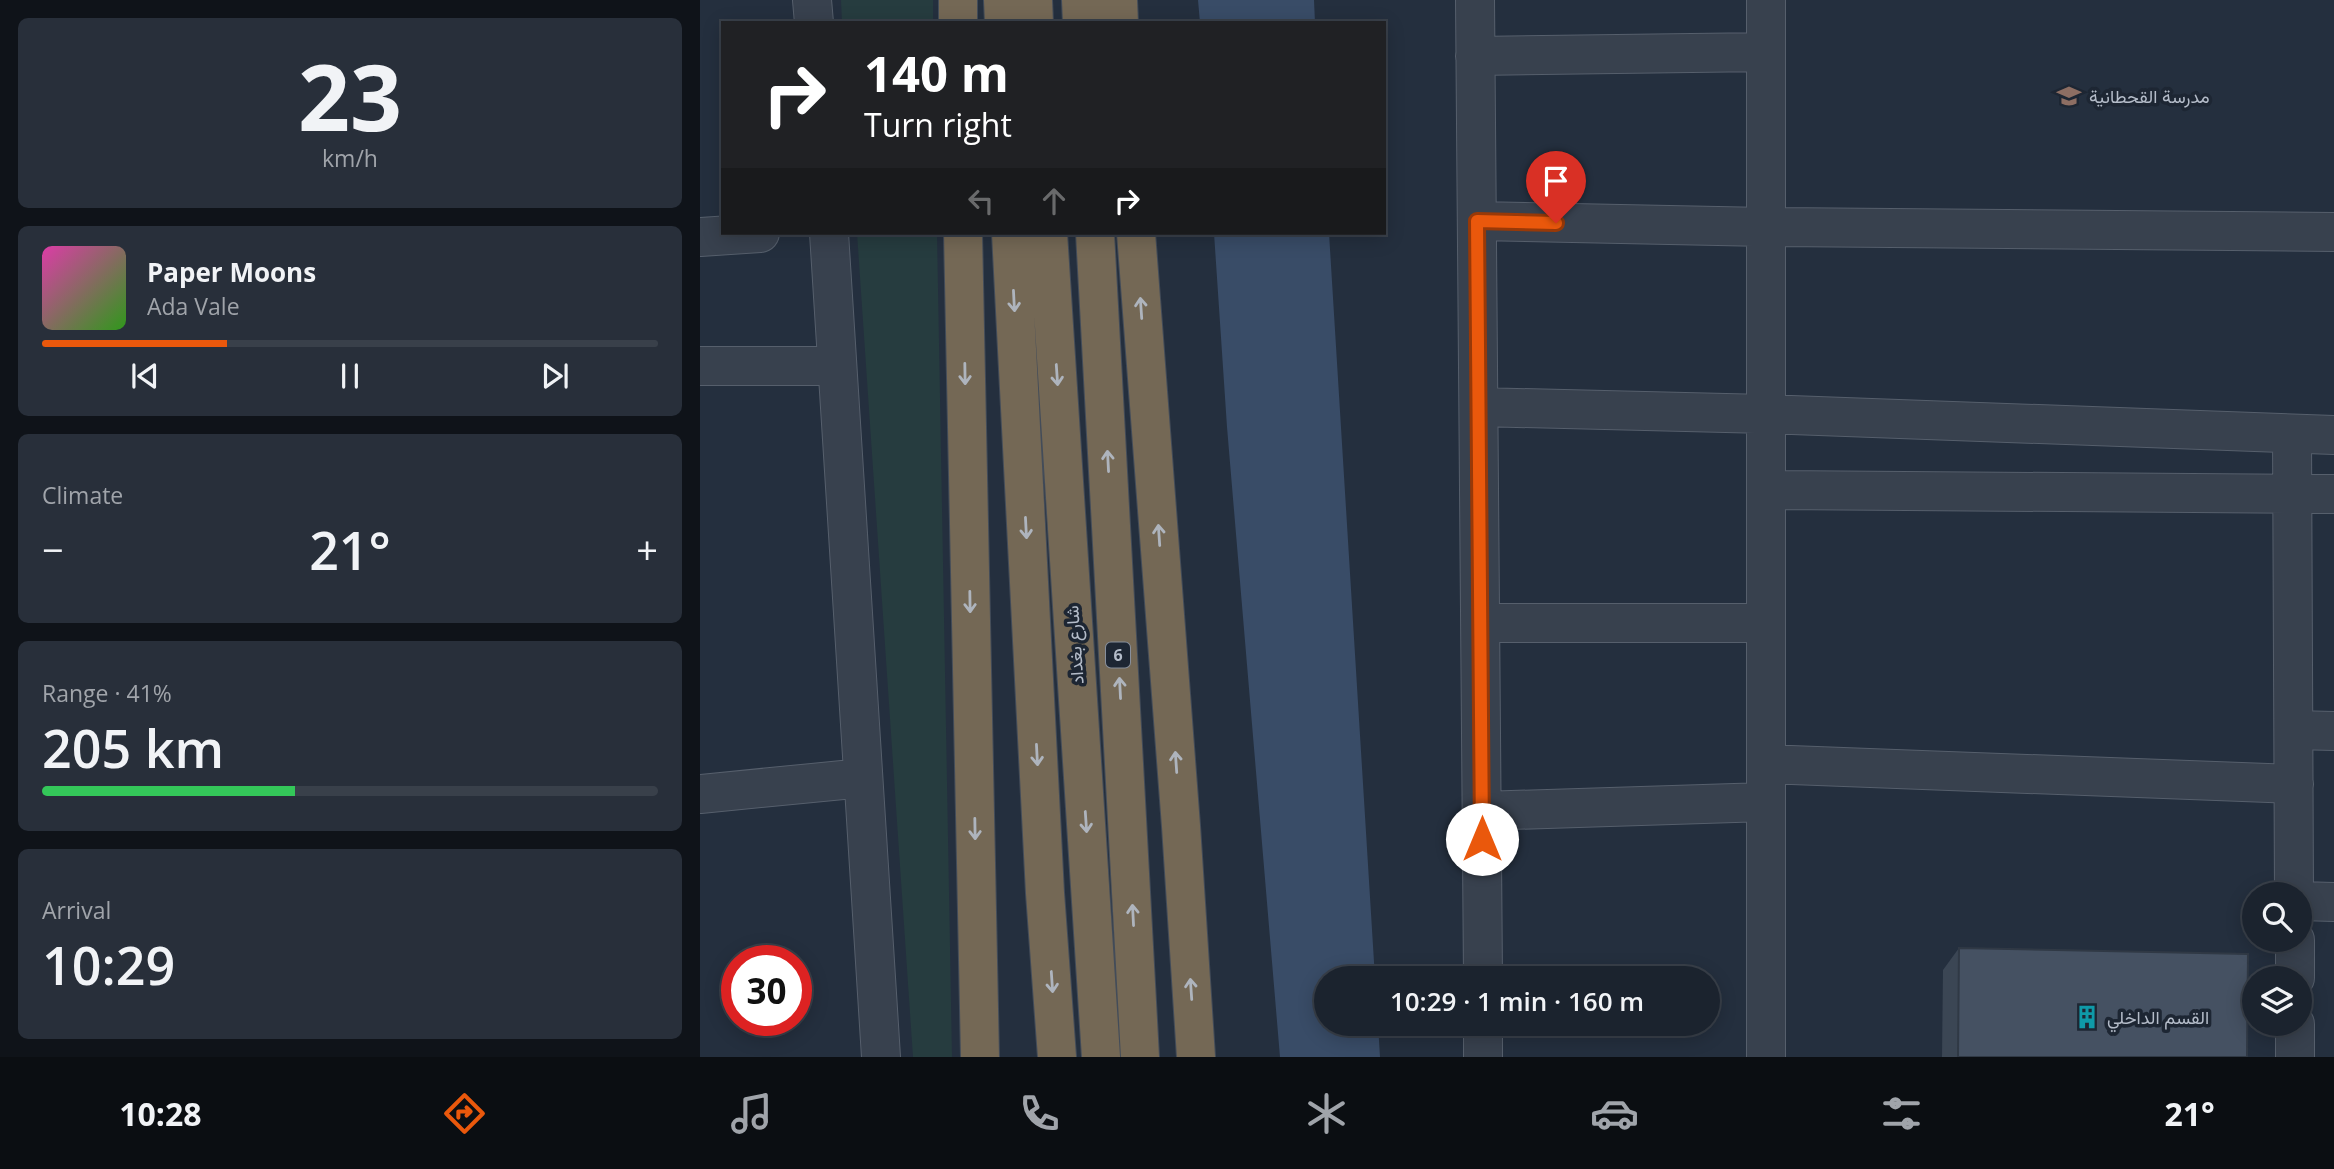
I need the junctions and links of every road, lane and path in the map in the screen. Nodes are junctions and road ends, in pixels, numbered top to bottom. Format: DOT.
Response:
graph roads {
  1 [pos="812,0"];
  2 [pos="958,0"];
  3 [pos="1003,0"];
  4 [pos="1033,0"];
  5 [pos="1081,0"];
  6 [pos="1118,0"];
  7 [pos="1475,0"];
  8 [pos="1766,0"];
  9 [pos="814,21"];
  10 [pos="958,21"];
  11 [pos="1004,21"];
  12 [pos="1034,21"];
  13 [pos="1082,21"];
  14 [pos="1119,21"];
  15 [pos="1766,52"];
  16 [pos="1475,56"];
  17 [pos="1477,221"];
  18 [pos="1766,227"];
  19 [pos="2334,232"];
  20 [pos="730,235"];
  21 [pos="829,235"];
  22 [pos="962,235"];
  23 [pos="1011,235"];
  24 [pos="1136,235"];
  25 [pos="700,237"];
  26 [pos="1096,242"];
  27 [pos="1049,245"];
  28 [pos="700,366"];
  29 [pos="837,366"];
  30 [pos="1479,407"];
  31 [pos="1766,414"];
  32 [pos="2292,434"];
  33 [pos="2334,435"];
  34 [pos="1766,490"];
  35 [pos="2292,494"];
  36 [pos="2334,494"];
  37 [pos="1481,623"];
  38 [pos="1766,623"];
  39 [pos="2294,730"];
  40 [pos="2334,731"];
  41 [pos="1766,764"];
  42 [pos="863,778"];
  43 [pos="2294,784"];
  44 [pos="700,794"];
  45 [pos="1766,802"];
  46 [pos="1482,811"];
  47 [pos="2294,882"];
  48 [pos="2312,901"];
  49 [pos="2334,902"];
  50 [pos="1483,966"];
  51 [pos="1483,1036"];
  52 [pos="2295,1036"];
  53 [pos="881,1057"];
  54 [pos="980,1057"];
  55 [pos="1057,1057"];
  56 [pos="1101,1057"];
  57 [pos="1140,1057"];
  58 [pos="1196,1057"];
  59 [pos="1483,1057"];
  60 [pos="1766,1057"];
  61 [pos="2295,1057"];
  1 -- 9 [label="street"];
  2 -- 10 [label="highway"];
  3 -- 11 [label="highway"];
  4 -- 12 [label="highway"];
  5 -- 13 [label="highway"];
  6 -- 14 [label="highway"];
  7 -- 16 [label="street"];
  8 -- 15 [label="street"];
  15 -- 16 [label="street"];
  15 -- 18 [label="street"];
  16 -- 17 [label="street"];
  17 -- 18 [label="street"];
  17 -- 30 [label="street"];
  18 -- 19 [label="street"];
  18 -- 31 [label="street"];
  20 -- 25 [label="street"];
  21 -- 29 [label="street"];
  22 -- 54 [label="highway, one-way"];
  23 -- 55 [label="highway, one-way"];
  58 -- 24 [label="highway, one-way"];
  57 -- 26 [label="highway, 6, one-way"];
  27 -- 56 [label="highway, شارع بغداد, one-way"];
  28 -- 29 [label="street"];
  29 -- 42 [label="street"];
  30 -- 31 [label="street"];
  30 -- 37 [label="street"];
  31 -- 32 [label="street"];
  31 -- 34 [label="street"];
  32 -- 33 [label="street"];
  32 -- 35 [label="street"];
  34 -- 35 [label="street"];
  34 -- 38 [label="street"];
  35 -- 36 [label="street"];
  35 -- 39 [label="street"];
  37 -- 38 [label="street"];
  37 -- 46 [label="street"];
  38 -- 41 [label="street"];
  39 -- 40 [label="street"];
  39 -- 43 [label="street"];
  41 -- 43 [label="street"];
  41 -- 45 [label="street"];
  42 -- 44 [label="street"];
  42 -- 53 [label="street"];
  43 -- 47 [label="street"];
  45 -- 46 [label="street"];
  45 -- 60 [label="street"];
  46 -- 50 [label="street"];
  48 -- 49 [label="street"];
  51 -- 59 [label="street"];
  52 -- 61 [label="street"];
}
